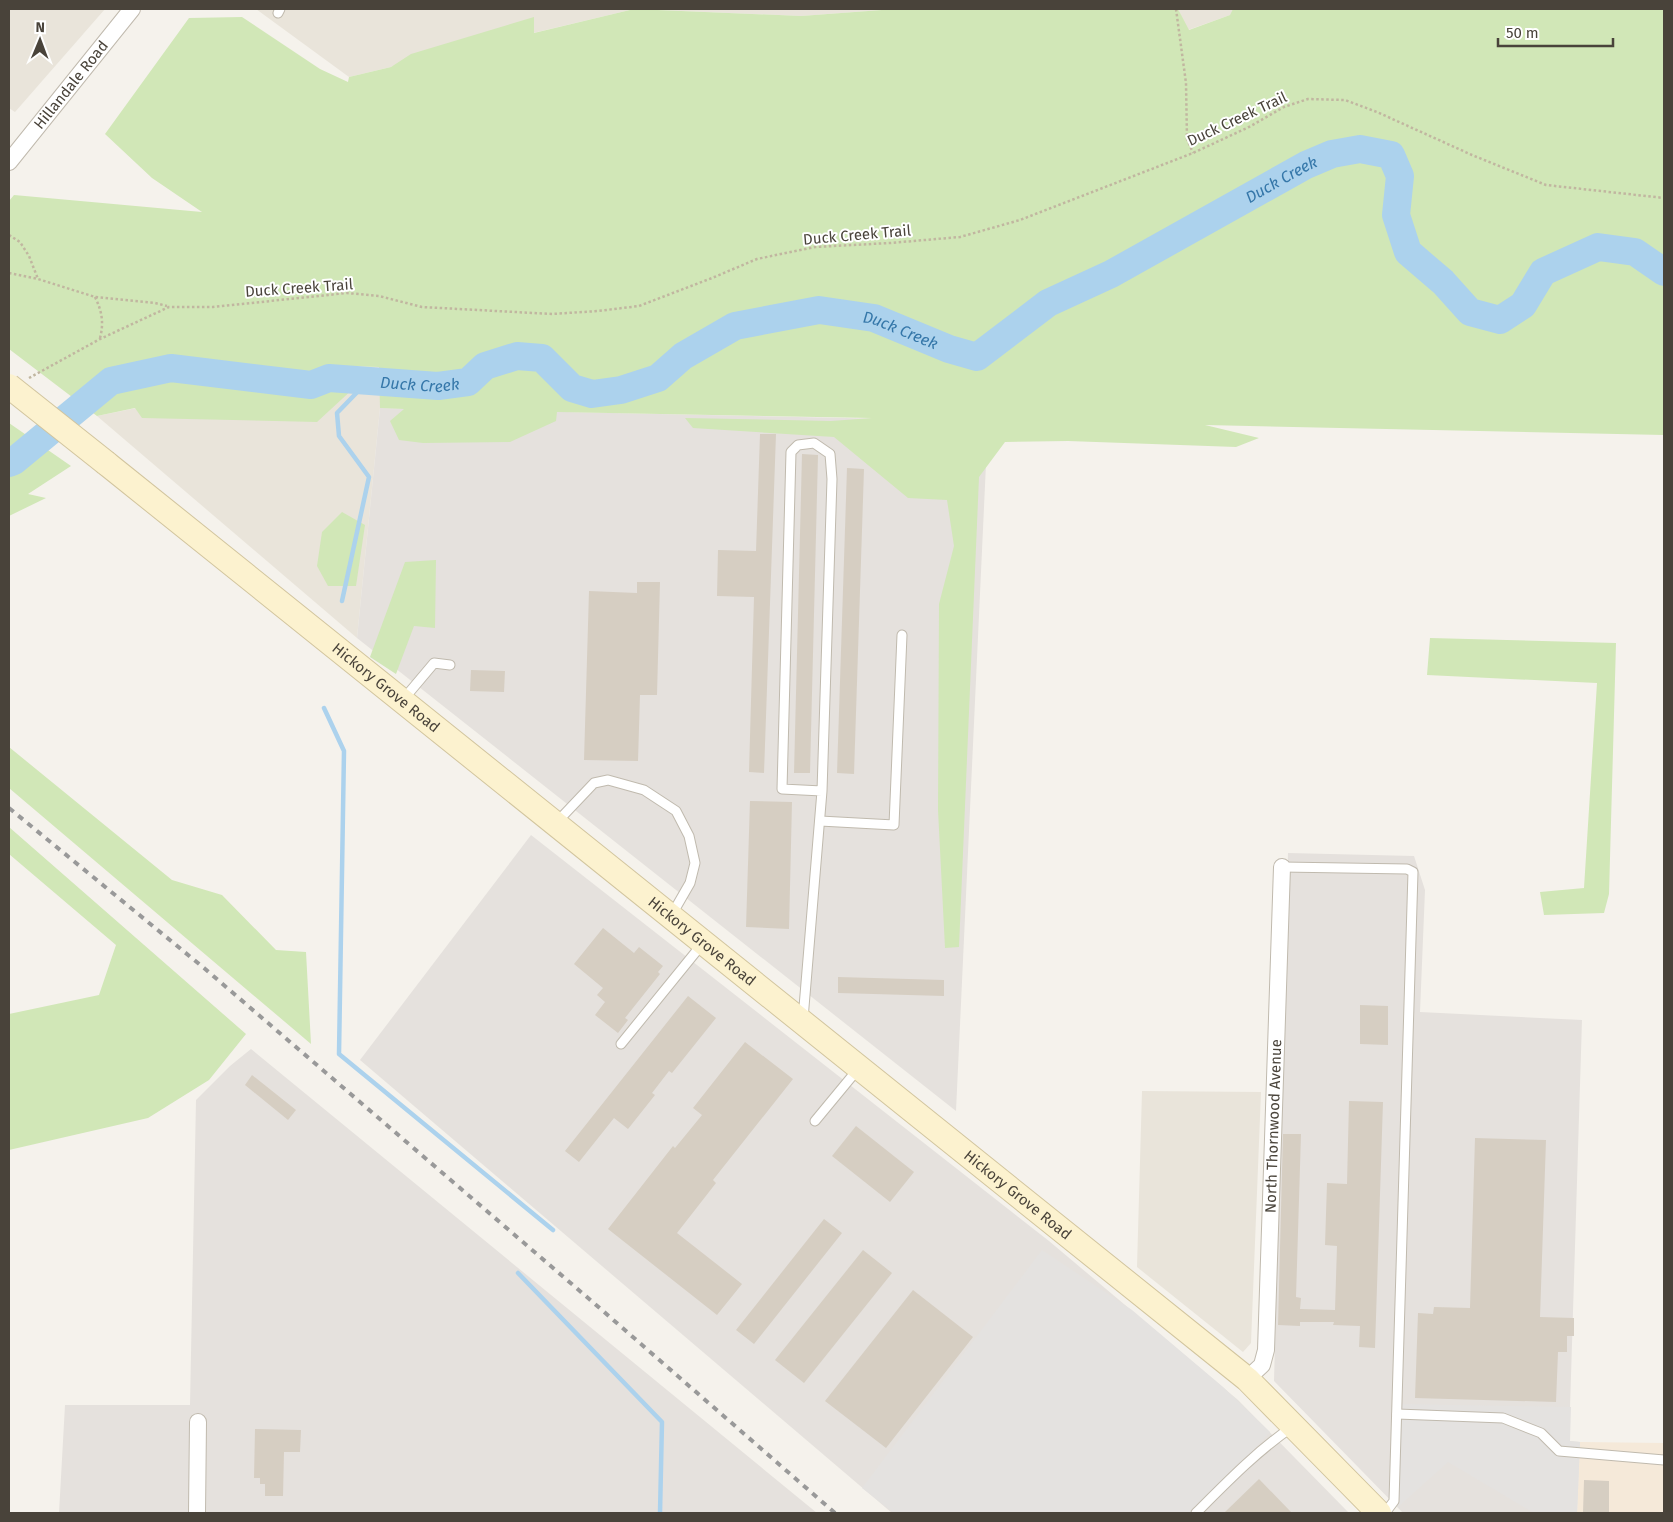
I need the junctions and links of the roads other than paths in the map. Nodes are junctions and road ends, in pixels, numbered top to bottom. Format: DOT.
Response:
graph roads {
  1 [pos="132,9"];
  2 [pos="10,158"];
  3 [pos="17,383"];
  4 [pos="902,635"];
  5 [pos="450,665"];
  6 [pos="402,701"];
  7 [pos="822,791"];
  8 [pos="820,821"];
  9 [pos="555,824"];
  10 [pos="1282,867"];
  11 [pos="671,916"];
  12 [pos="704,943"];
  13 [pos="802,1022"];
  14 [pos="621,1044"];
  15 [pos="860,1067"];
  16 [pos="815,1121"];
  17 [pos="1247,1379"];
  18 [pos="1397,1414"];
  19 [pos="198,1422"];
  20 [pos="1293,1426"];
  21 [pos="1664,1460"];
  22 [pos="197,1513"];
  23 [pos="1196,1513"];
  24 [pos="1379,1513"];
  25 [pos="1385,1513"];
  1 -- 2 [label="street, Hillandale Road"];
  3 -- 6 [label="main road, Hickory Grove Road, bridge"];
  4 -- 8 [label="lane"];
  5 -- 6 [label="lane"];
  6 -- 9 [label="main road, Hickory Grove Road"];
  7 -- 7 [label="lane"];
  7 -- 8 [label="lane"];
  8 -- 13 [label="lane"];
  9 -- 11 [label="main road, Hickory Grove Road"];
  9 -- 11 [label="lane"];
  10 -- 17 [label="street, North Thornwood Avenue"];
  10 -- 18 [label="lane"];
  11 -- 12 [label="main road, Hickory Grove Road"];
  12 -- 13 [label="main road, Hickory Grove Road"];
  12 -- 14 [label="lane"];
  13 -- 15 [label="main road, Hickory Grove Road"];
  15 -- 16 [label="lane"];
  15 -- 17 [label="main road, Hickory Grove Road"];
  17 -- 20 [label="main road, Hickory Grove Road"];
  18 -- 21 [label="lane"];
  18 -- 25 [label="lane"];
  19 -- 22 [label="street"];
  20 -- 23 [label="lane"];
  20 -- 24 [label="main road, Hickory Grove Road"];
}
